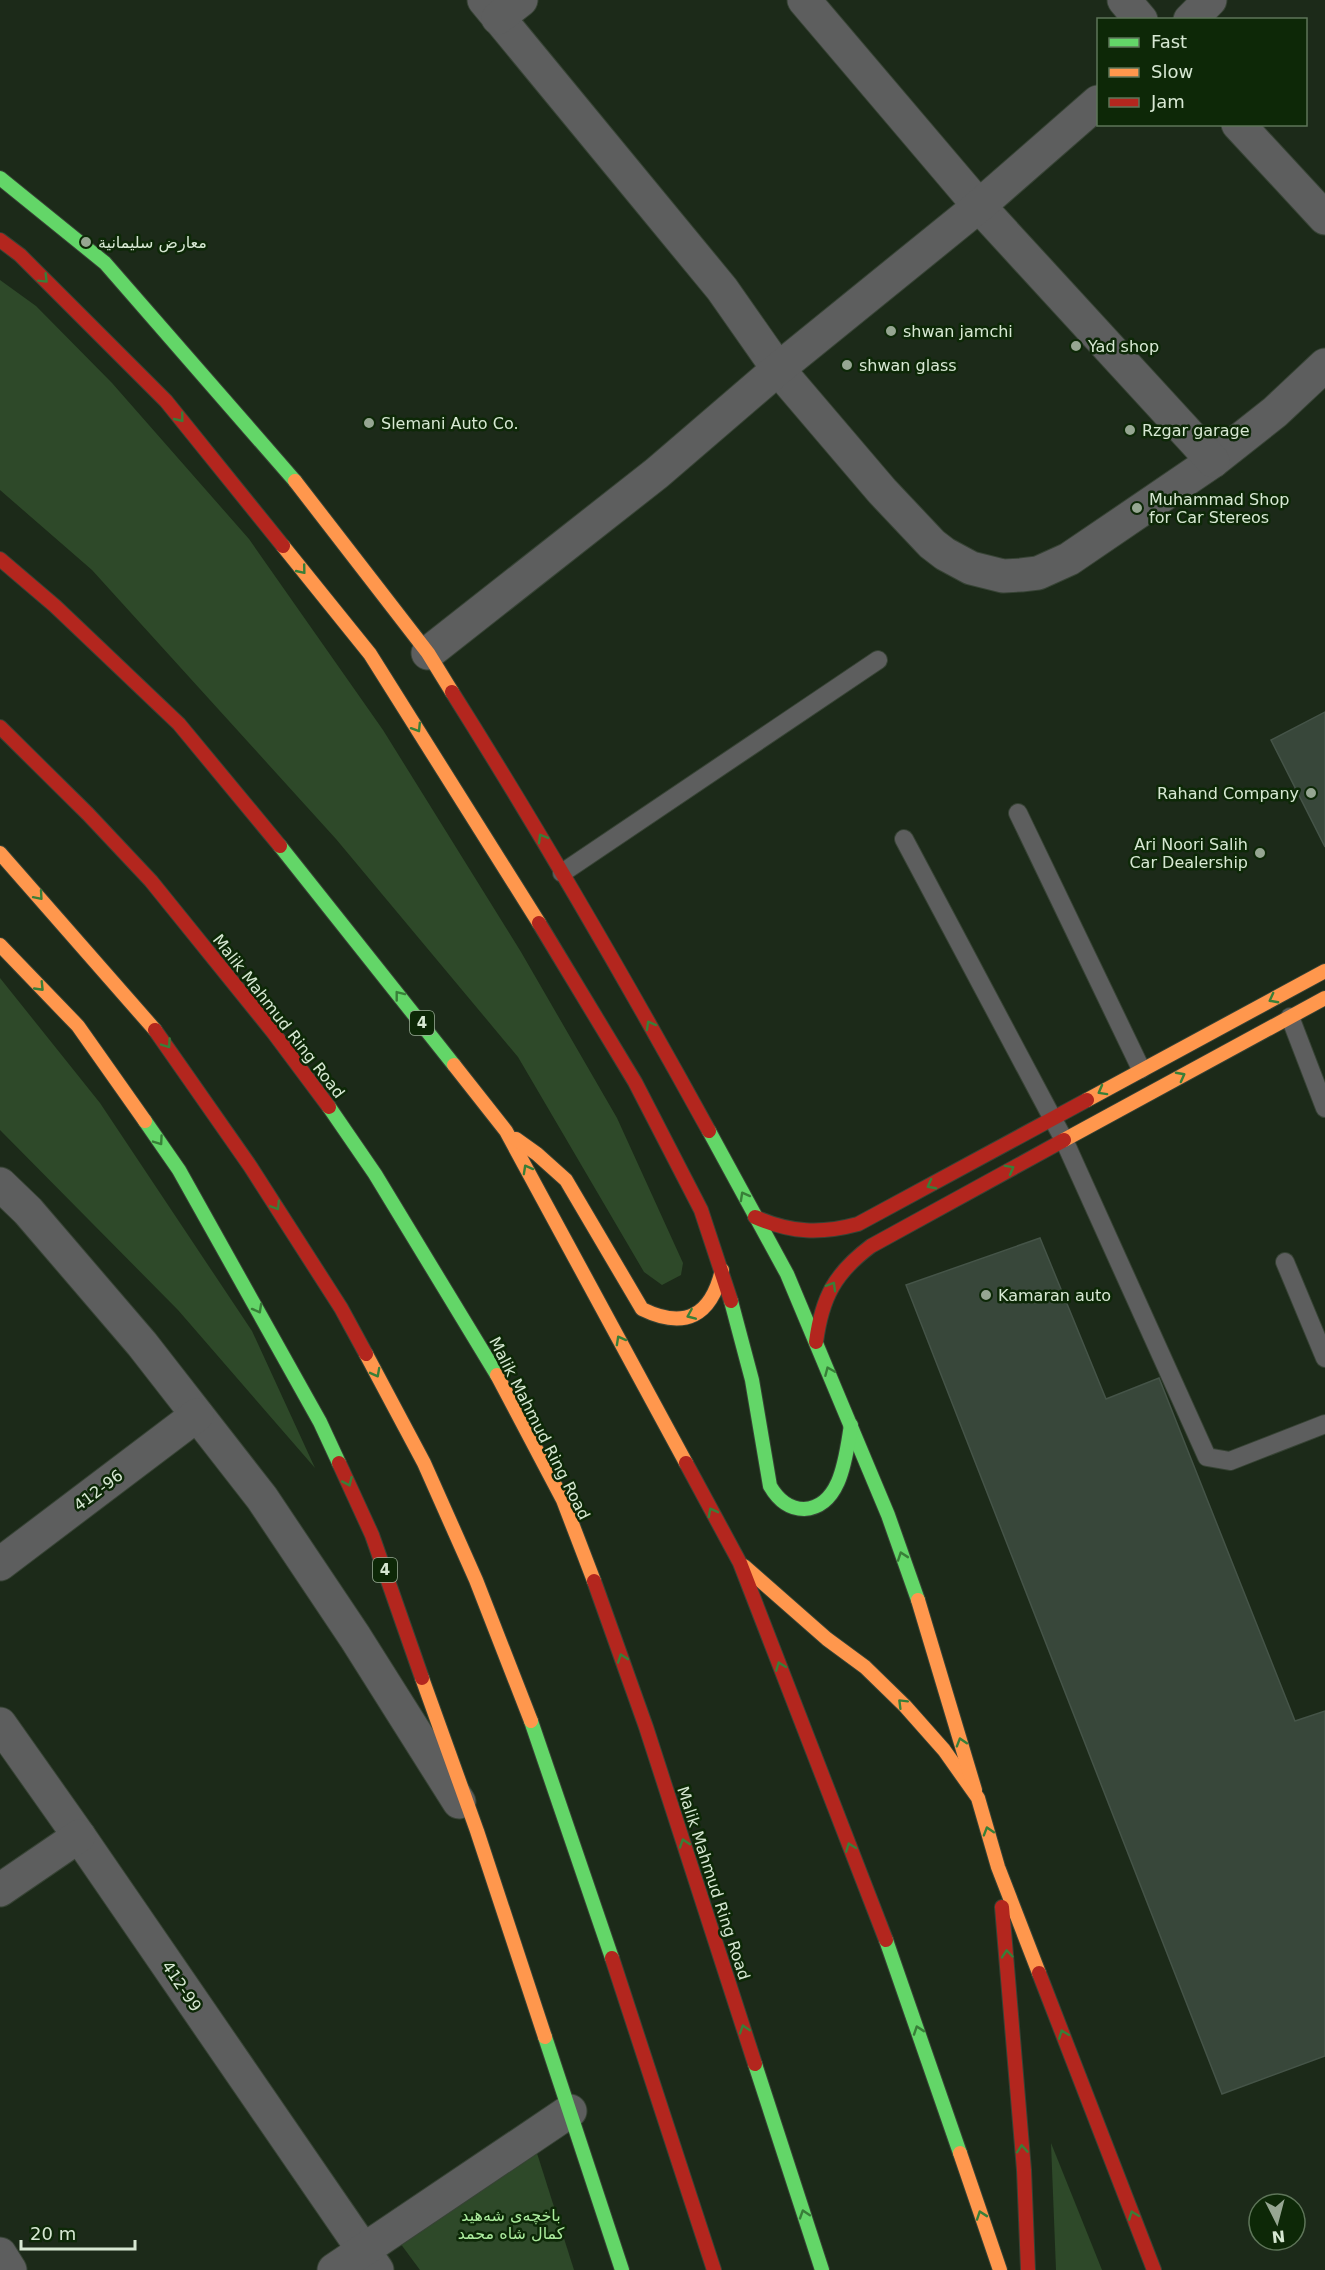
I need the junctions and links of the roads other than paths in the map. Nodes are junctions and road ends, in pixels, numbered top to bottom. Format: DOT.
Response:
graph roads {
  1 [pos="804,0"];
  2 [pos="1124,0"];
  3 [pos="1210,0"];
  4 [pos="501,6"];
  5 [pos="1140,18"];
  6 [pos="1192,18"];
  7 [pos="1097,103"];
  8 [pos="1240,126"];
  9 [pos="0,178"];
  10 [pos="979,206"];
  11 [pos="1325,218"];
  12 [pos="0,240"];
  13 [pos="1325,365"];
  14 [pos="778,369"];
  15 [pos="1213,461"];
  16 [pos="0,559"];
  17 [pos="428,653"];
  18 [pos="878,660"];
  19 [pos="0,727"];
  20 [pos="1018,813"];
  21 [pos="904,839"];
  22 [pos="0,853"];
  23 [pos="562,873"];
  24 [pos="0,945"];
  25 [pos="1325,971"];
  26 [pos="1325,998"];
  27 [pos="1290,1017"];
  28 [pos="1141,1069"];
  29 [pos="1325,1108"];
  30 [pos="1052,1119"];
  31 [pos="506,1131"];
  32 [pos="1064,1140"];
  33 [pos="0,1184"];
  34 [pos="755,1216"];
  35 [pos="1286,1262"];
  36 [pos="722,1270"];
  37 [pos="816,1342"];
  38 [pos="1325,1358"];
  39 [pos="197,1415"];
  40 [pos="1325,1424"];
  41 [pos="851,1425"];
  42 [pos="740,1563"];
  43 [pos="0,1564"];
  44 [pos="0,1724"];
  45 [pos="978,1798"];
  46 [pos="477,1831"];
  47 [pos="79,1836"];
  48 [pos="999,1867"];
  49 [pos="0,1890"];
  50 [pos="570,2111"];
  51 [pos="0,2254"];
  52 [pos="370,2260"];
  53 [pos="10,2270"];
  54 [pos="334,2270"];
  55 [pos="622,2270"];
  56 [pos="714,2270"];
  57 [pos="822,2270"];
  58 [pos="1000,2270"];
  59 [pos="1028,2270"];
  60 [pos="1154,2270"];
  1 -- 10 [label="street"];
  2 -- 5 [label="street"];
  3 -- 6 [label="street"];
  4 -- 14 [label="street"];
  7 -- 10 [label="street"];
  8 -- 11 [label="street"];
  9 -- 17 [label="main road"];
  10 -- 14 [label="street"];
  10 -- 15 [label="street"];
  12 -- 36 [label="main road, one-way"];
  13 -- 15 [label="street"];
  14 -- 15 [label="street"];
  14 -- 17 [label="street"];
  31 -- 16 [label="main road, 4, one-way"];
  23 -- 17 [label="main road, one-way"];
  18 -- 23 [label="lane"];
  57 -- 19 [label="main road, Malik Mahmud Ring Road, one-way"];
  20 -- 28 [label="lane"];
  21 -- 30 [label="lane"];
  22 -- 56 [label="main road, one-way"];
  34 -- 23 [label="main road, one-way"];
  24 -- 46 [label="main road, 4, one-way"];
  25 -- 28 [label="main road, one-way"];
  26 -- 27 [label="main road"];
  27 -- 29 [label="lane"];
  32 -- 27 [label="main road, one-way"];
  28 -- 30 [label="main road, one-way"];
  30 -- 32 [label="lane"];
  30 -- 34 [label="main road, one-way"];
  36 -- 31 [label="main road, one-way"];
  42 -- 31 [label="main road, 4, one-way"];
  37 -- 32 [label="main road, one-way"];
  32 -- 40 [label="lane"];
  33 -- 39 [label="street"];
  34 -- 37 [label="main road"];
  35 -- 38 [label="lane"];
  36 -- 41 [label="main road"];
  41 -- 37 [label="main road, one-way"];
  39 -- 43 [label="street, 412-96"];
  39 -- 46 [label="street"];
  45 -- 41 [label="main road, one-way"];
  45 -- 42 [label="main road, one-way"];
  58 -- 42 [label="main road, one-way"];
  44 -- 47 [label="street, 412-99"];
  48 -- 45 [label="main road, one-way"];
  46 -- 50 [label="main road, 4"];
  47 -- 49 [label="street"];
  47 -- 52 [label="street, 412-99"];
  59 -- 48 [label="main road, one-way"];
  60 -- 48 [label="main road, one-way"];
  50 -- 52 [label="street"];
  50 -- 55 [label="main road, 4"];
  51 -- 53 [label="street"];
  52 -- 54 [label="street"];
}
